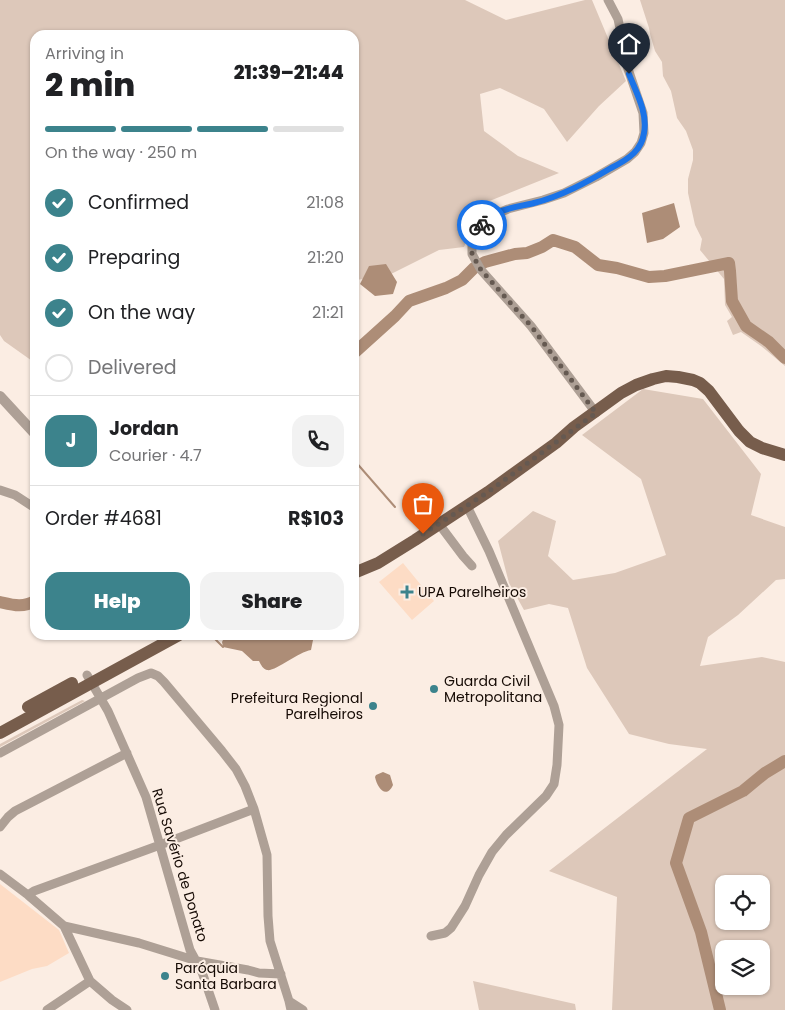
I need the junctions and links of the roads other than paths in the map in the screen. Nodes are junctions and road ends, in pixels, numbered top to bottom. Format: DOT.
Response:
graph roads {
  1 [pos="607,0"];
  2 [pos="0,396"];
  3 [pos="594,410"];
  4 [pos="30,429"];
  5 [pos="785,448"];
  6 [pos="785,455"];
  7 [pos="486,488"];
  8 [pos="0,490"];
  9 [pos="30,505"];
  10 [pos="467,506"];
  11 [pos="438,524"];
  12 [pos="359,563"];
  13 [pos="472,566"];
  14 [pos="359,571"];
  15 [pos="154,640"];
  16 [pos="169,640"];
  17 [pos="89,679"];
  18 [pos="100,698"];
  19 [pos="0,724"];
  20 [pos="0,733"];
  21 [pos="0,753"];
  22 [pos="127,753"];
  23 [pos="254,809"];
  24 [pos="0,827"];
  25 [pos="160,845"];
  26 [pos="0,874"];
  27 [pos="28,895"];
  28 [pos="64,926"];
  29 [pos="432,936"];
  30 [pos="197,961"];
  31 [pos="281,974"];
  32 [pos="90,982"];
  33 [pos="290,1006"];
  34 [pos="47,1010"];
  35 [pos="128,1010"];
  36 [pos="215,1010"];
  37 [pos="302,1010"];
  1 -- 3 [label="street"];
  2 -- 4 [label="street"];
  3 -- 5 [label="main road"];
  3 -- 6 [label="main road"];
  3 -- 7 [label="main road"];
  7 -- 10 [label="main road"];
  7 -- 12 [label="main road"];
  8 -- 9 [label="street"];
  10 -- 11 [label="main road"];
  10 -- 29 [label="street"];
  11 -- 13 [label="street"];
  11 -- 14 [label="main road"];
  15 -- 17 [label="main road"];
  16 -- 17 [label="main road"];
  17 -- 18 [label="street, Rua Savério de Donato"];
  17 -- 19 [label="main road"];
  17 -- 20 [label="main road"];
  18 -- 21 [label="street"];
  18 -- 22 [label="street, Rua Savério de Donato"];
  18 -- 23 [label="street"];
  22 -- 24 [label="street"];
  22 -- 25 [label="street, Rua Savério de Donato"];
  23 -- 25 [label="street"];
  23 -- 31 [label="street"];
  25 -- 27 [label="street"];
  25 -- 30 [label="street, Rua Savério de Donato"];
  26 -- 27 [label="street"];
  27 -- 28 [label="street"];
  28 -- 30 [label="street"];
  28 -- 32 [label="street"];
  30 -- 31 [label="street"];
  30 -- 36 [label="street, Rua Savério de Donato"];
  31 -- 33 [label="street"];
  32 -- 34 [label="street"];
  32 -- 35 [label="street"];
  33 -- 37 [label="street"];
}
